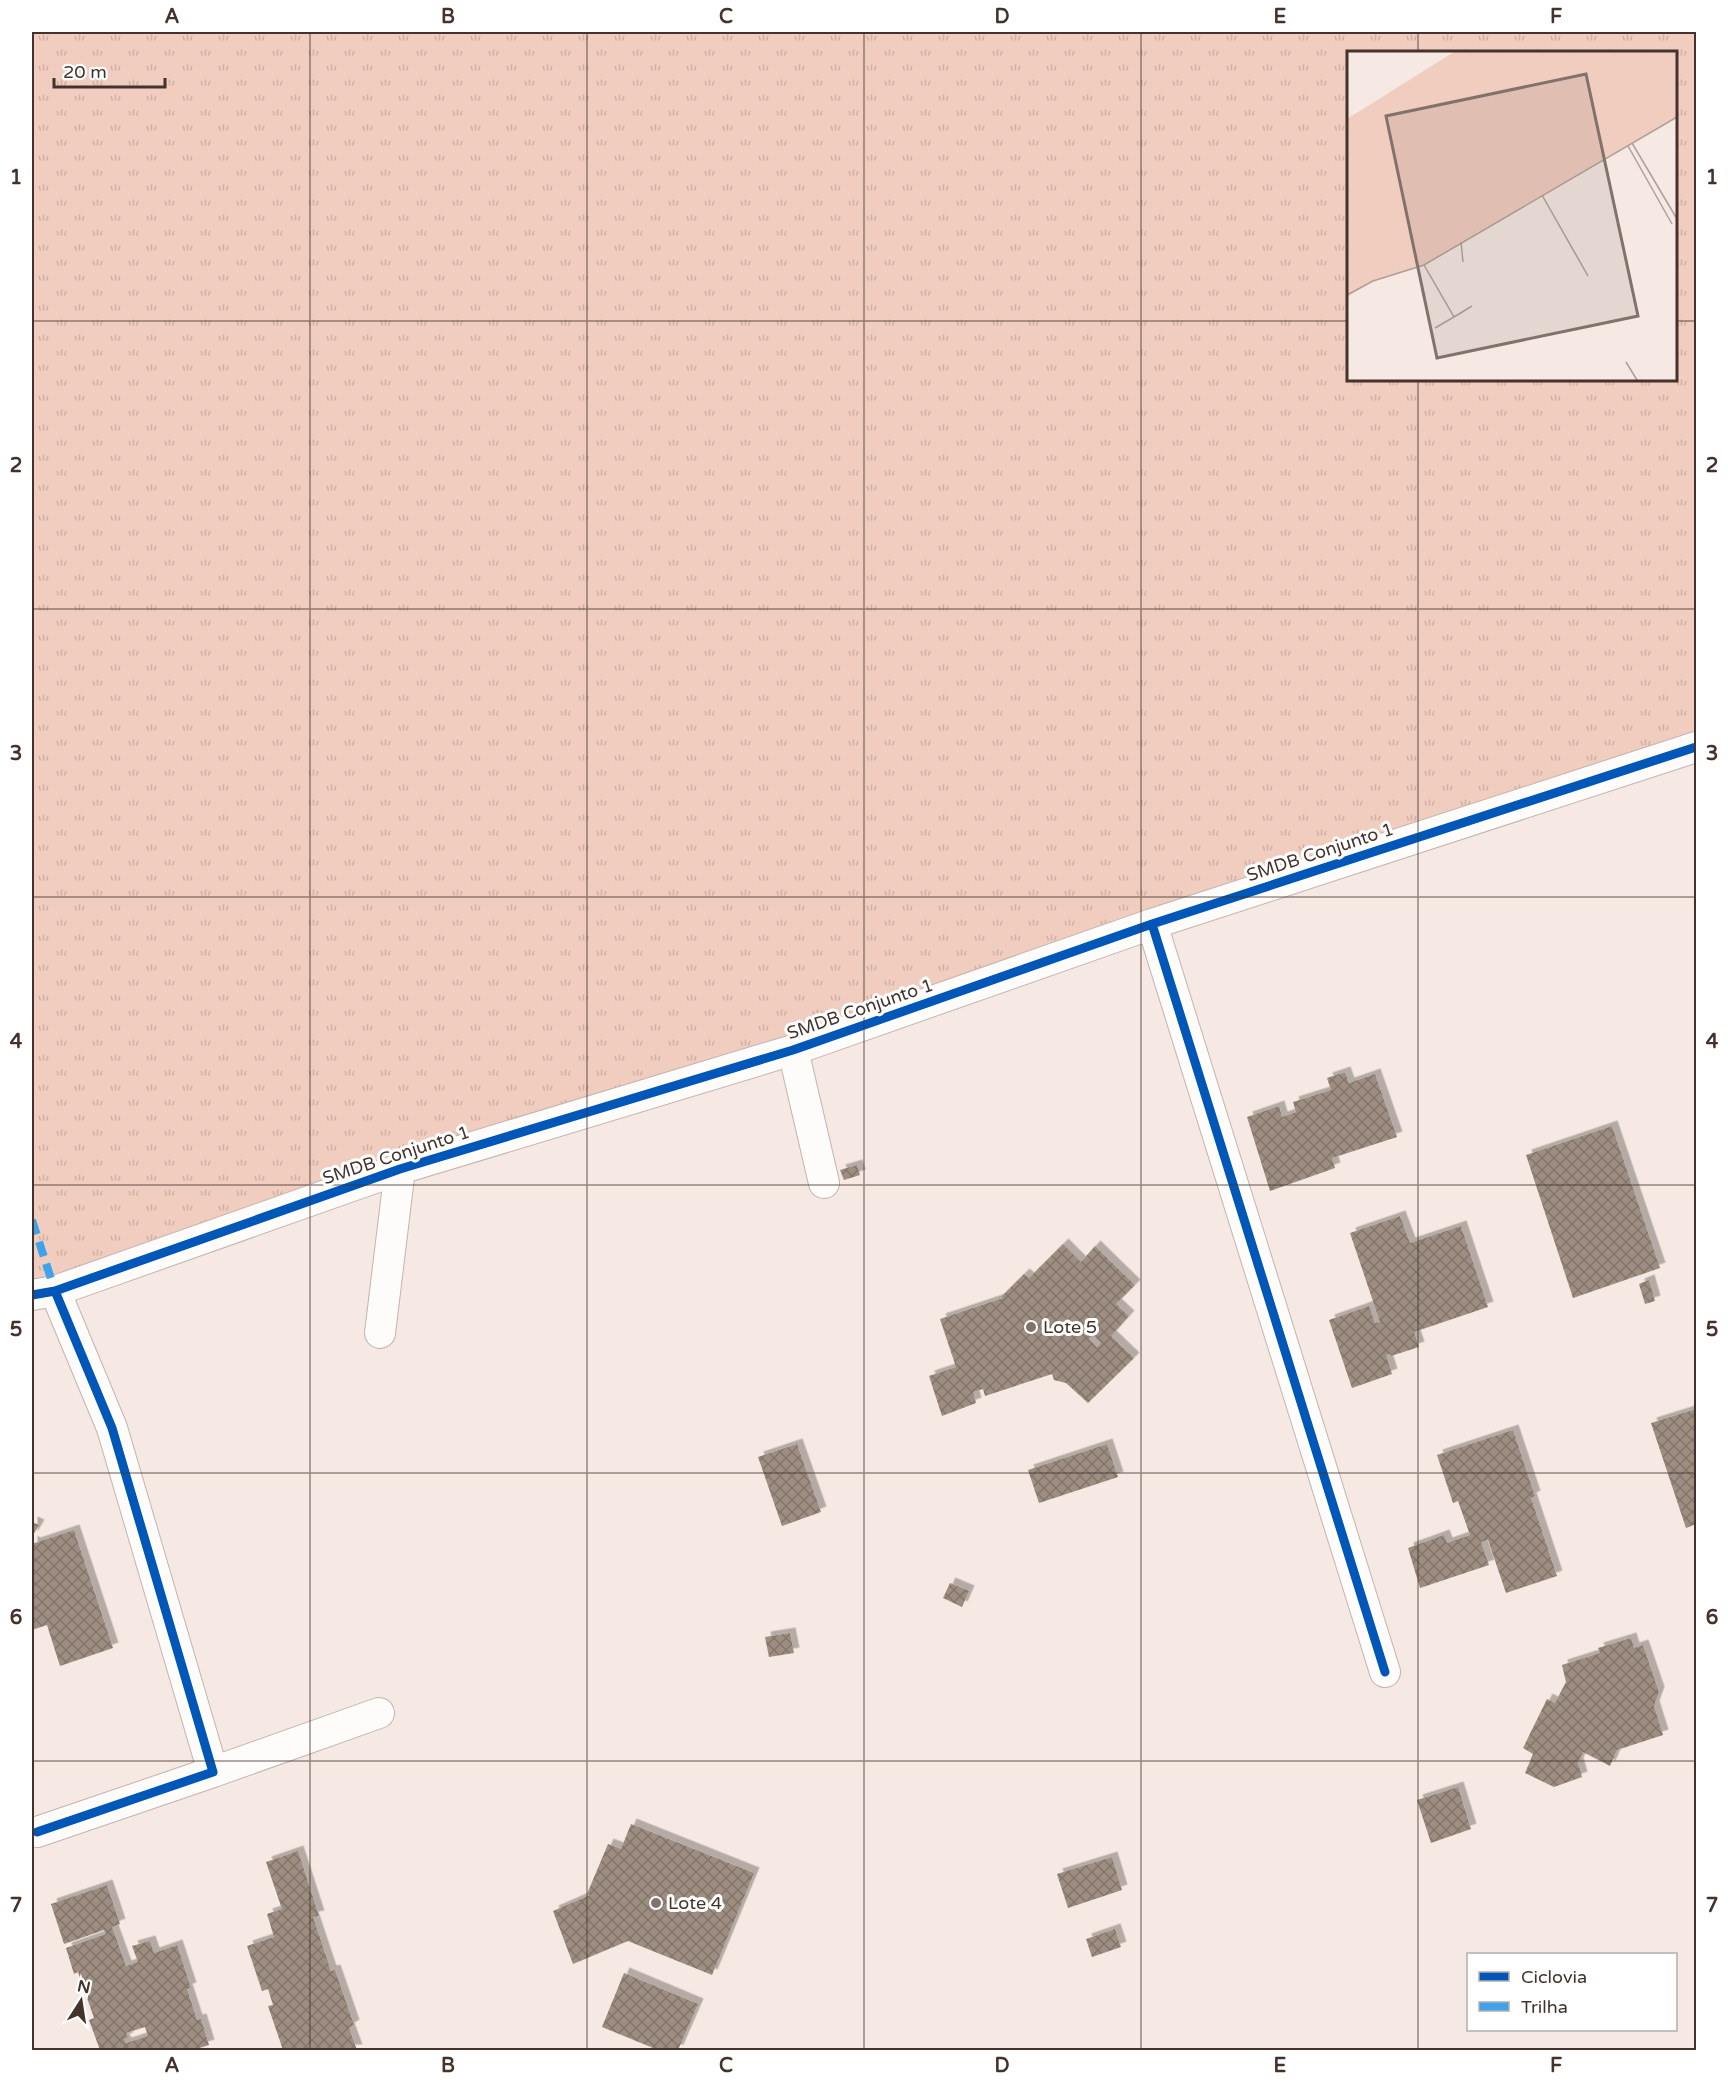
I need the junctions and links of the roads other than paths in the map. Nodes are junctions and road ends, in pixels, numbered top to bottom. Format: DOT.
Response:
graph roads {
  1 [pos="1696,747"];
  2 [pos="1152,924"];
  3 [pos="794,1050"];
  4 [pos="400,1169"];
  5 [pos="824,1183"];
  6 [pos="43,1293"];
  7 [pos="380,1332"];
  8 [pos="1385,1672"];
  9 [pos="379,1713"];
  10 [pos="213,1772"];
  11 [pos="37,1832"];
  1 -- 2 [label="street, SMDB Conjunto 1"];
  2 -- 3 [label="street, SMDB Conjunto 1"];
  2 -- 8 [label="street"];
  3 -- 4 [label="street, SMDB Conjunto 1"];
  3 -- 5 [label="street"];
  4 -- 6 [label="street, SMDB Conjunto 1"];
  4 -- 7 [label="street"];
  6 -- 10 [label="street"];
  9 -- 10 [label="street"];
  10 -- 11 [label="street"];
}
